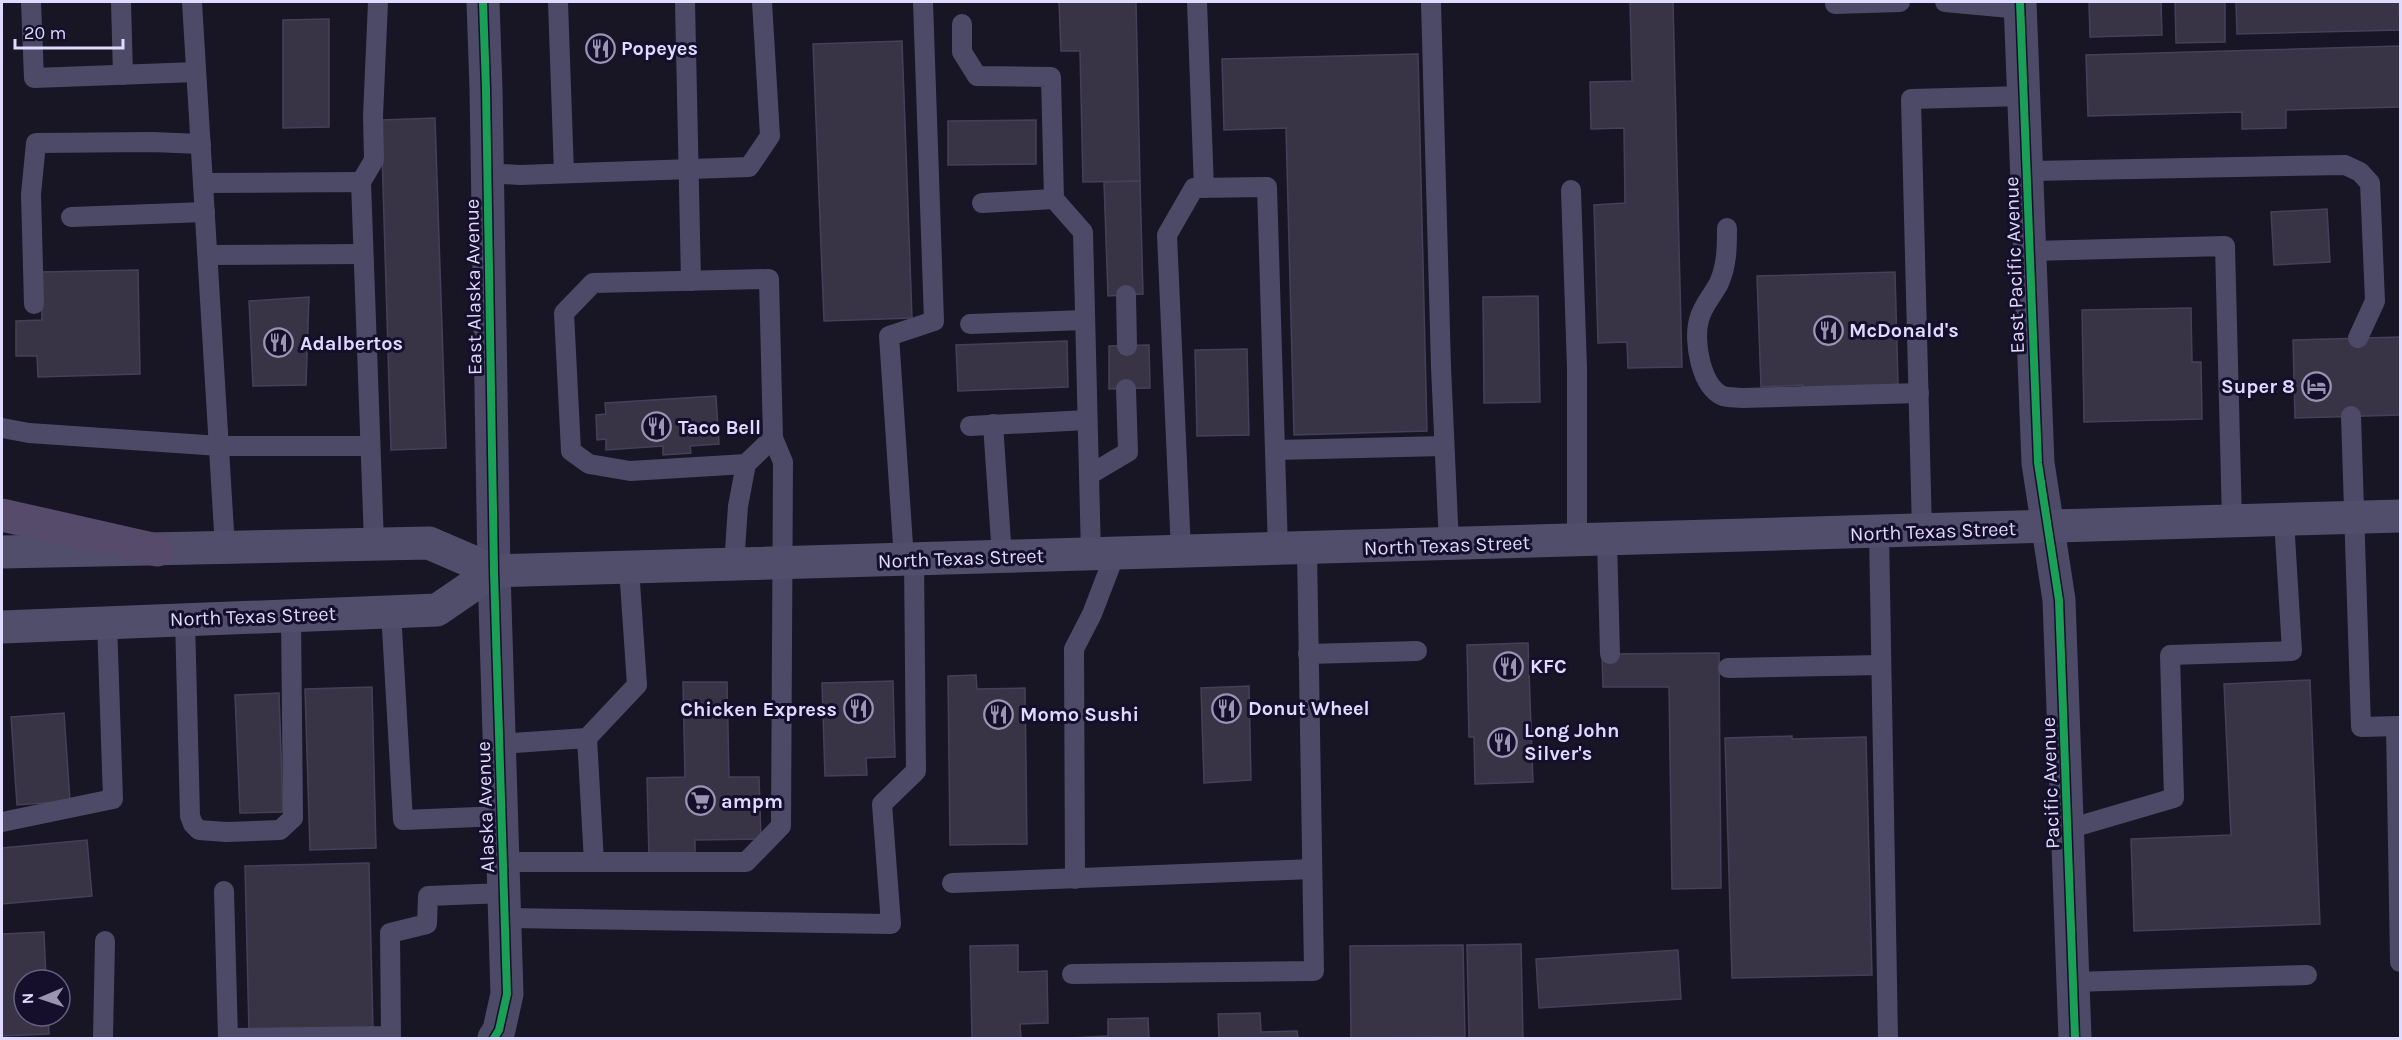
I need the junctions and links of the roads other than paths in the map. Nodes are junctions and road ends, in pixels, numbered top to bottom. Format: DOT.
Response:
graph roads {
  1 [pos="31,2"];
  2 [pos="121,2"];
  3 [pos="192,2"];
  4 [pos="378,2"];
  5 [pos="483,2"];
  6 [pos="558,2"];
  7 [pos="685,2"];
  8 [pos="762,2"];
  9 [pos="923,2"];
  10 [pos="1197,2"];
  11 [pos="1431,2"];
  12 [pos="1900,2"];
  13 [pos="1945,2"];
  14 [pos="1836,4"];
  15 [pos="2021,5"];
  16 [pos="962,24"];
  17 [pos="196,72"];
  18 [pos="123,75"];
  19 [pos="2024,96"];
  20 [pos="201,144"];
  21 [pos="689,169"];
  22 [pos="2027,171"];
  23 [pos="488,173"];
  24 [pos="564,173"];
  25 [pos="361,182"];
  26 [pos="203,183"];
  27 [pos="1204,188"];
  28 [pos="1571,190"];
  29 [pos="1054,199"];
  30 [pos="982,203"];
  31 [pos="205,212"];
  32 [pos="71,217"];
  33 [pos="1727,228"];
  34 [pos="2030,251"];
  35 [pos="363,254"];
  36 [pos="208,255"];
  37 [pos="691,281"];
  38 [pos="1126,295"];
  39 [pos="34,304"];
  40 [pos="1084,320"];
  41 [pos="970,324"];
  42 [pos="2358,338"];
  43 [pos="1127,346"];
  44 [pos="1126,388"];
  45 [pos="1918,393"];
  46 [pos="2351,416"];
  47 [pos="1087,420"];
  48 [pos="993,424"];
  49 [pos="970,426"];
  50 [pos="2,428"];
  51 [pos="774,438"];
  52 [pos="220,446"];
  53 [pos="370,446"];
  54 [pos="1444,446"];
  55 [pos="1276,450"];
  56 [pos="746,464"];
  57 [pos="1089,475"];
  58 [pos="2,515"];
  59 [pos="2400,516"];
  60 [pos="2355,518"];
  61 [pos="2284,520"];
  62 [pos="2232,521"];
  63 [pos="2049,527"];
  64 [pos="1922,531"];
  65 [pos="1879,532"];
  66 [pos="1592,541"];
  67 [pos="374,543"];
  68 [pos="1449,545"];
  69 [pos="225,548"];
  70 [pos="1293,549"];
  71 [pos="157,550"];
  72 [pos="2,552"];
  73 [pos="1181,552"];
  74 [pos="1103,554"];
  75 [pos="1002,557"];
  76 [pos="909,560"];
  77 [pos="783,564"];
  78 [pos="734,565"];
  79 [pos="629,568"];
  80 [pos="494,571"];
  81 [pos="391,611"];
  82 [pos="291,615"];
  83 [pos="186,619"];
  84 [pos="107,622"];
  85 [pos="2,627"];
  86 [pos="1417,651"];
  87 [pos="1308,654"];
  88 [pos="1610,654"];
  89 [pos="1881,665"];
  90 [pos="1728,668"];
  91 [pos="2398,726"];
  92 [pos="587,738"];
  93 [pos="499,744"];
  94 [pos="501,816"];
  95 [pos="2,822"];
  96 [pos="2068,829"];
  97 [pos="594,862"];
  98 [pos="1312,869"];
  99 [pos="1075,879"];
  100 [pos="952,884"];
  101 [pos="224,891"];
  102 [pos="504,891"];
  103 [pos="105,941"];
  104 [pos="2400,962"];
  105 [pos="1072,974"];
  106 [pos="2307,975"];
  107 [pos="2073,982"];
  108 [pos="104,1038"];
  109 [pos="228,1038"];
  110 [pos="238,1038"];
  111 [pos="494,1038"];
  112 [pos="1888,1038"];
  113 [pos="2075,1038"];
  1 -- 18 [label="lane"];
  2 -- 18 [label="lane"];
  3 -- 17 [label="lane"];
  4 -- 25 [label="lane"];
  5 -- 23 [label="street, East Alaska Avenue"];
  6 -- 24 [label="lane"];
  7 -- 21 [label="lane"];
  8 -- 21 [label="lane"];
  9 -- 76 [label="lane"];
  10 -- 27 [label="lane"];
  11 -- 54 [label="lane"];
  12 -- 14 [label="lane"];
  13 -- 15 [label="lane"];
  15 -- 19 [label="street, East Pacific Avenue"];
  16 -- 29 [label="lane"];
  17 -- 18 [label="lane"];
  17 -- 20 [label="lane"];
  19 -- 22 [label="street, East Pacific Avenue"];
  19 -- 45 [label="lane"];
  20 -- 26 [label="lane"];
  20 -- 39 [label="lane"];
  21 -- 24 [label="lane"];
  21 -- 37 [label="lane"];
  22 -- 34 [label="street, East Pacific Avenue"];
  22 -- 42 [label="lane"];
  23 -- 24 [label="lane"];
  23 -- 80 [label="street, East Alaska Avenue"];
  25 -- 26 [label="lane"];
  25 -- 35 [label="lane"];
  26 -- 31 [label="lane"];
  27 -- 55 [label="lane"];
  27 -- 73 [label="lane"];
  28 -- 66 [label="lane"];
  29 -- 30 [label="lane"];
  29 -- 40 [label="lane"];
  31 -- 32 [label="lane"];
  31 -- 36 [label="lane"];
  33 -- 45 [label="lane"];
  34 -- 62 [label="lane"];
  34 -- 63 [label="street, East Pacific Avenue"];
  35 -- 36 [label="lane"];
  35 -- 53 [label="lane"];
  36 -- 52 [label="lane"];
  37 -- 51 [label="lane"];
  37 -- 56 [label="lane"];
  38 -- 43 [label="lane"];
  40 -- 41 [label="lane"];
  40 -- 47 [label="lane"];
  44 -- 57 [label="lane"];
  45 -- 64 [label="lane"];
  46 -- 60 [label="lane"];
  47 -- 48 [label="lane"];
  47 -- 57 [label="lane"];
  48 -- 49 [label="lane"];
  48 -- 75 [label="lane"];
  50 -- 52 [label="lane"];
  51 -- 56 [label="lane"];
  51 -- 77 [label="lane"];
  52 -- 53 [label="lane"];
  52 -- 69 [label="lane"];
  53 -- 67 [label="lane"];
  54 -- 55 [label="lane"];
  54 -- 68 [label="lane"];
  55 -- 70 [label="lane"];
  56 -- 78 [label="lane"];
  57 -- 74 [label="lane"];
  58 -- 71 [label="main road"];
  59 -- 60 [label="main road, North Texas Street"];
  60 -- 61 [label="main road, North Texas Street"];
  60 -- 91 [label="lane"];
  61 -- 62 [label="main road, North Texas Street"];
  61 -- 96 [label="lane"];
  62 -- 63 [label="main road, North Texas Street"];
  63 -- 64 [label="main road, North Texas Street"];
  63 -- 96 [label="street, Pacific Avenue"];
  64 -- 65 [label="main road, North Texas Street"];
  65 -- 66 [label="main road, North Texas Street"];
  65 -- 89 [label="lane"];
  66 -- 68 [label="main road, North Texas Street"];
  66 -- 88 [label="lane"];
  67 -- 69 [label="main road, North Texas Street"];
  67 -- 80 [label="main road, North Texas Street"];
  68 -- 70 [label="main road, North Texas Street"];
  69 -- 71 [label="main road, North Texas Street"];
  70 -- 73 [label="main road, North Texas Street"];
  70 -- 87 [label="lane"];
  71 -- 72 [label="main road, North Texas Street"];
  73 -- 74 [label="main road, North Texas Street"];
  74 -- 75 [label="main road, North Texas Street"];
  74 -- 99 [label="lane"];
  75 -- 76 [label="main road, North Texas Street"];
  76 -- 77 [label="main road, North Texas Street"];
  76 -- 102 [label="lane"];
  77 -- 78 [label="main road, North Texas Street"];
  77 -- 97 [label="lane"];
  78 -- 79 [label="main road, North Texas Street"];
  79 -- 80 [label="main road, North Texas Street"];
  79 -- 92 [label="lane"];
  80 -- 81 [label="main road, North Texas Street"];
  80 -- 93 [label="street, Alaska Avenue"];
  81 -- 82 [label="main road, North Texas Street"];
  81 -- 94 [label="lane"];
  82 -- 83 [label="main road, North Texas Street"];
  82 -- 83 [label="lane"];
  83 -- 84 [label="main road, North Texas Street"];
  84 -- 85 [label="main road, North Texas Street"];
  84 -- 95 [label="lane"];
  86 -- 87 [label="lane"];
  87 -- 98 [label="lane"];
  89 -- 90 [label="lane"];
  89 -- 112 [label="lane"];
  91 -- 104 [label="lane"];
  92 -- 93 [label="lane"];
  92 -- 97 [label="lane"];
  93 -- 94 [label="street, Alaska Avenue"];
  94 -- 102 [label="street, Alaska Avenue"];
  96 -- 107 [label="street, Pacific Avenue"];
  97 -- 102 [label="lane"];
  98 -- 99 [label="lane"];
  98 -- 105 [label="lane"];
  99 -- 100 [label="lane"];
  101 -- 109 [label="lane"];
  102 -- 110 [label="lane"];
  102 -- 111 [label="street, Alaska Avenue"];
  103 -- 108 [label="lane"];
  106 -- 107 [label="lane"];
  107 -- 113 [label="street, Pacific Avenue"];
}
